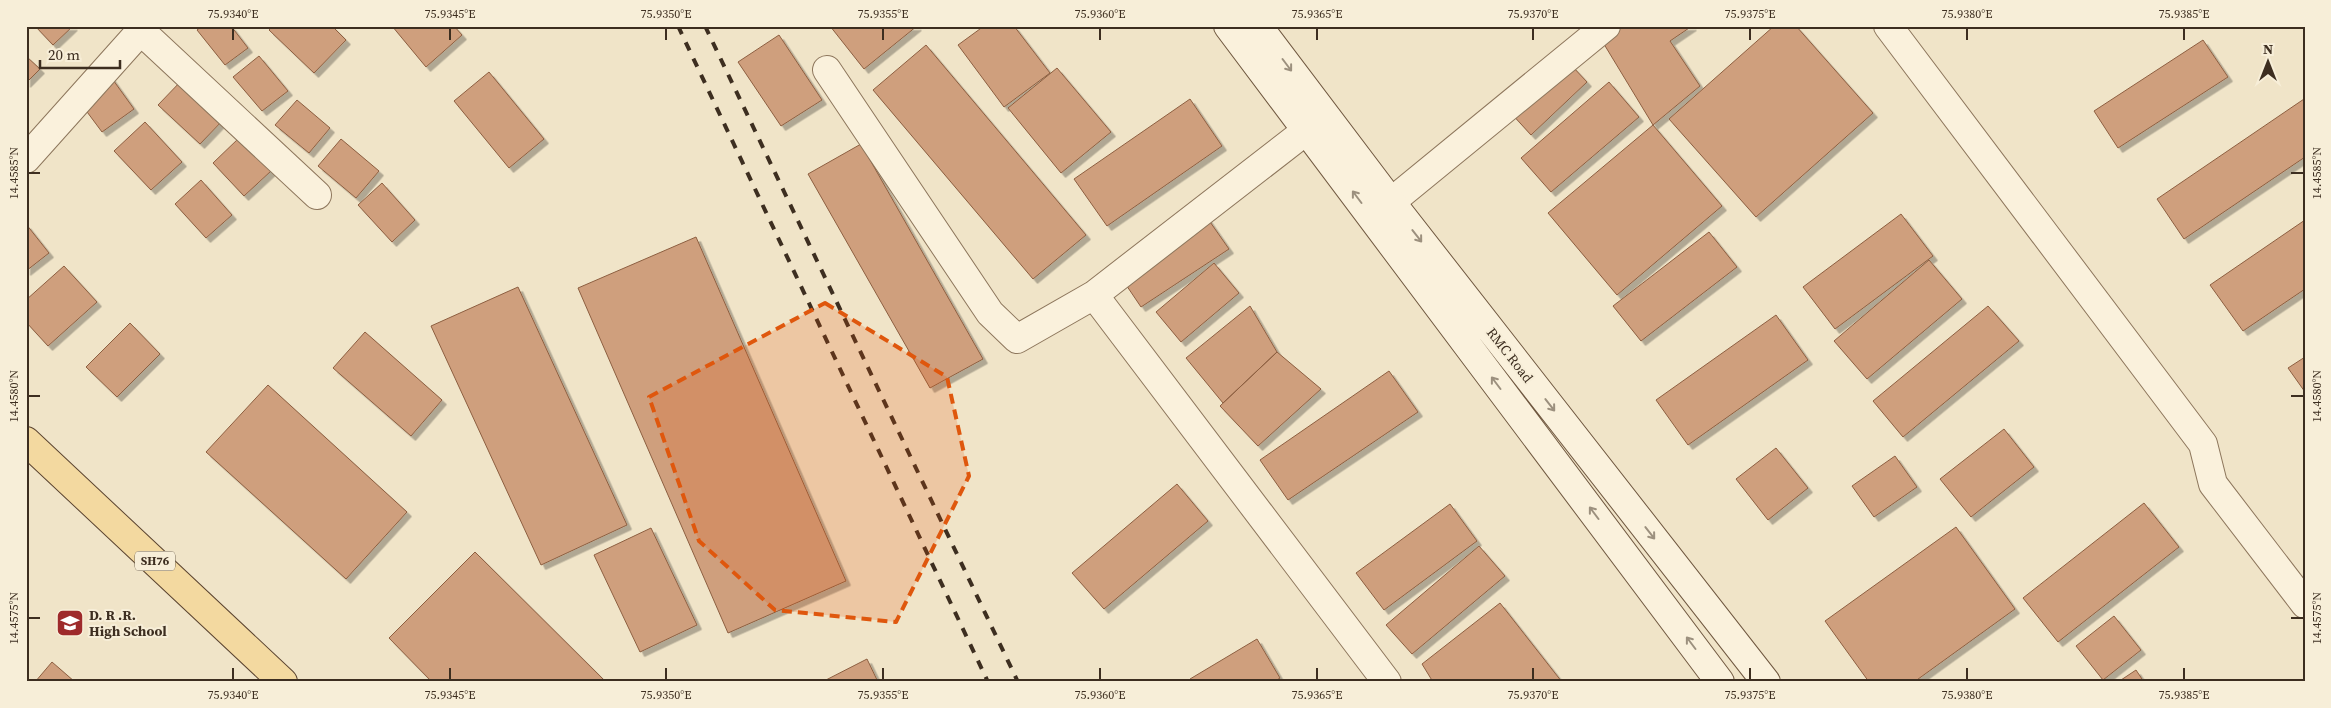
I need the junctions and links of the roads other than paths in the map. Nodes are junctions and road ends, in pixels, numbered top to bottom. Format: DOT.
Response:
graph roads {
  1 [pos="1228,26"];
  2 [pos="1258,26"];
  3 [pos="1606,26"];
  4 [pos="1888,26"];
  5 [pos="143,29"];
  6 [pos="827,70"];
  7 [pos="1307,130"];
  8 [pos="26,160"];
  9 [pos="318,195"];
  10 [pos="1391,202"];
  11 [pos="1094,294"];
  12 [pos="26,441"];
  13 [pos="2305,604"];
  14 [pos="283,682"];
  15 [pos="1386,682"];
  16 [pos="1720,682"];
  17 [pos="1766,682"];
  1 -- 7 [label="street, RMC Road"];
  2 -- 10 [label="street, RMC Road, one-way"];
  3 -- 10 [label="street"];
  4 -- 13 [label="street"];
  5 -- 8 [label="street"];
  5 -- 9 [label="street"];
  6 -- 11 [label="street"];
  7 -- 11 [label="street"];
  16 -- 7 [label="street, RMC Road, one-way"];
  10 -- 17 [label="street, RMC Road, one-way"];
  11 -- 15 [label="street"];
  12 -- 14 [label="main road, SH76"];
}
